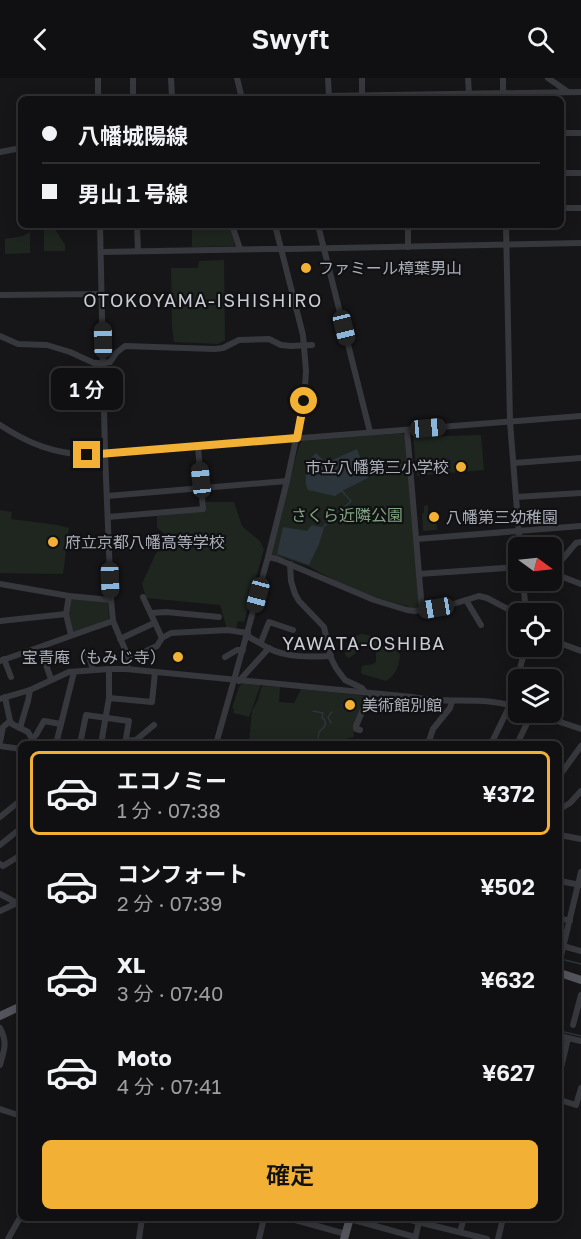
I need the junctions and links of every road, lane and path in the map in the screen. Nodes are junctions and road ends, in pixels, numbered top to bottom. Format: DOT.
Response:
graph roads {
  1 [pos="98,78"];
  2 [pos="132,78"];
  3 [pos="171,78"];
  4 [pos="237,78"];
  5 [pos="328,78"];
  6 [pos="362,78"];
  7 [pos="468,78"];
  8 [pos="503,78"];
  9 [pos="548,78"];
  10 [pos="569,92"];
  11 [pos="581,92"];
  12 [pos="469,94"];
  13 [pos="362,95"];
  14 [pos="98,96"];
  15 [pos="132,96"];
  16 [pos="172,96"];
  17 [pos="241,96"];
  18 [pos="328,96"];
  19 [pos="345,96"];
  20 [pos="384,96"];
  21 [pos="426,96"];
  22 [pos="503,96"];
  23 [pos="581,132"];
  24 [pos="564,133"];
  25 [pos="18,149"];
  26 [pos="0,152"];
  27 [pos="564,173"];
  28 [pos="581,173"];
  29 [pos="564,208"];
  30 [pos="581,208"];
  31 [pos="100,228"];
  32 [pos="137,228"];
  33 [pos="233,228"];
  34 [pos="276,228"];
  35 [pos="319,228"];
  36 [pos="408,228"];
  37 [pos="506,228"];
  38 [pos="581,243"];
  39 [pos="507,244"];
  40 [pos="408,247"];
  41 [pos="324,248"];
  42 [pos="240,249"];
  43 [pos="138,251"];
  44 [pos="101,252"];
  45 [pos="102,294"];
  46 [pos="0,295"];
  47 [pos="0,336"];
  48 [pos="312,345"];
  49 [pos="104,363"];
  50 [pos="581,416"];
  51 [pos="510,422"];
  52 [pos="0,425"];
  53 [pos="407,430"];
  54 [pos="370,432"];
  55 [pos="297,438"];
  56 [pos="198,446"];
  57 [pos="105,453"];
  58 [pos="581,458"];
  59 [pos="514,463"];
  60 [pos="287,481"];
  61 [pos="202,488"];
  62 [pos="581,493"];
  63 [pos="107,496"];
  64 [pos="516,497"];
  65 [pos="108,517"];
  66 [pos="581,526"];
  67 [pos="518,531"];
  68 [pos="519,537"];
  69 [pos="417,539"];
  70 [pos="581,543"];
  71 [pos="268,557"];
  72 [pos="562,560"];
  73 [pos="290,564"];
  74 [pos="508,568"];
  75 [pos="419,574"];
  76 [pos="562,577"];
  77 [pos="0,584"];
  78 [pos="581,584"];
  79 [pos="69,596"];
  80 [pos="143,597"];
  81 [pos="111,600"];
  82 [pos="466,600"];
  83 [pos="508,609"];
  84 [pos="422,610"];
  85 [pos="151,613"];
  86 [pos="66,614"];
  87 [pos="219,617"];
  88 [pos="0,621"];
  89 [pos="113,621"];
  90 [pos="154,623"];
  91 [pos="481,625"];
  92 [pos="293,630"];
  93 [pos="71,635"];
  94 [pos="247,635"];
  95 [pos="162,638"];
  96 [pos="120,639"];
  97 [pos="261,642"];
  98 [pos="562,644"];
  99 [pos="40,648"];
  100 [pos="269,648"];
  101 [pos="243,650"];
  102 [pos="581,651"];
  103 [pos="88,654"];
  104 [pos="331,656"];
  105 [pos="225,657"];
  106 [pos="129,659"];
  107 [pos="2,660"];
  108 [pos="93,669"];
  109 [pos="109,669"];
  110 [pos="126,669"];
  111 [pos="74,672"];
  112 [pos="155,672"];
  113 [pos="11,677"];
  114 [pos="51,679"];
  115 [pos="237,680"];
  116 [pos="30,690"];
  117 [pos="368,693"];
  118 [pos="2,698"];
  119 [pos="109,698"];
  120 [pos="452,700"];
  121 [pos="508,705"];
  122 [pos="508,709"];
  123 [pos="106,717"];
  124 [pos="10,721"];
  125 [pos="129,721"];
  126 [pos="138,722"];
  127 [pos="526,723"];
  128 [pos="562,723"];
  129 [pos="62,724"];
  130 [pos="154,725"];
  131 [pos="20,728"];
  132 [pos="581,729"];
  133 [pos="360,730"];
  134 [pos="34,741"];
  135 [pos="57,741"];
  136 [pos="81,741"];
  137 [pos="102,741"];
  138 [pos="125,741"];
  139 [pos="130,741"];
  140 [pos="217,741"];
  141 [pos="429,741"];
  142 [pos="492,741"];
  143 [pos="518,741"];
  144 [pos="0,744"];
  145 [pos="581,746"];
  146 [pos="18,747"];
  147 [pos="562,772"];
  148 [pos="581,791"];
  149 [pos="18,802"];
  150 [pos="562,808"];
  151 [pos="0,817"];
  152 [pos="18,830"];
  153 [pos="562,835"];
  154 [pos="581,839"];
  155 [pos="0,845"];
  156 [pos="18,857"];
  157 [pos="0,864"];
  158 [pos="581,872"];
  159 [pos="562,881"];
  160 [pos="579,885"];
  161 [pos="0,894"];
  162 [pos="18,902"];
  163 [pos="18,902"];
  164 [pos="2,908"];
  165 [pos="562,919"];
  166 [pos="570,921"];
  167 [pos="563,946"];
  168 [pos="562,951"];
  169 [pos="581,951"];
  170 [pos="562,974"];
  171 [pos="581,980"];
  172 [pos="581,995"];
  173 [pos="18,1007"];
  174 [pos="0,1016"];
  175 [pos="573,1025"];
  176 [pos="0,1028"];
  177 [pos="562,1036"];
  178 [pos="568,1038"];
  179 [pos="581,1041"];
  180 [pos="562,1064"];
  181 [pos="0,1065"];
  182 [pos="581,1088"];
  183 [pos="562,1101"];
  184 [pos="578,1106"];
  185 [pos="0,1109"];
  186 [pos="18,1115"];
  187 [pos="18,1221"];
  188 [pos="142,1221"];
  189 [pos="263,1221"];
  190 [pos="297,1221"];
  191 [pos="350,1221"];
  192 [pos="360,1221"];
  193 [pos="419,1221"];
  194 [pos="463,1221"];
  195 [pos="502,1221"];
  196 [pos="460,1232"];
  197 [pos="347,1237"];
  198 [pos="415,1238"];
  199 [pos="8,1239"];
  200 [pos="139,1239"];
  201 [pos="259,1239"];
  202 [pos="487,1239"];
  203 [pos="498,1239"];
  1 -- 14 [label="street"];
  2 -- 15 [label="street"];
  3 -- 16 [label="street"];
  4 -- 17 [label="street"];
  5 -- 18 [label="street"];
  6 -- 13 [label="street"];
  7 -- 12 [label="street"];
  8 -- 22 [label="street"];
  9 -- 10 [label="street"];
  10 -- 11 [label="street"];
  10 -- 22 [label="street"];
  12 -- 21 [label="street"];
  12 -- 22 [label="street"];
  13 -- 19 [label="street"];
  13 -- 20 [label="street"];
  23 -- 24 [label="street"];
  25 -- 26 [label="street"];
  27 -- 28 [label="street"];
  29 -- 30 [label="street"];
  31 -- 44 [label="street"];
  32 -- 43 [label="street"];
  33 -- 42 [label="street"];
  34 -- 55 [label="street"];
  35 -- 41 [label="street"];
  36 -- 40 [label="street"];
  37 -- 39 [label="street"];
  38 -- 39 [label="street"];
  39 -- 40 [label="street"];
  39 -- 51 [label="street"];
  40 -- 41 [label="street"];
  41 -- 42 [label="street, bridge"];
  41 -- 54 [label="street"];
  42 -- 43 [label="street"];
  43 -- 44 [label="street"];
  44 -- 45 [label="street"];
  45 -- 46 [label="street"];
  45 -- 49 [label="street"];
  47 -- 49 [label="street"];
  48 -- 49 [label="street, bridge"];
  49 -- 57 [label="street"];
  50 -- 51 [label="street"];
  51 -- 53 [label="street"];
  51 -- 59 [label="street"];
  52 -- 57 [label="street"];
  53 -- 54 [label="street"];
  53 -- 69 [label="street"];
  54 -- 55 [label="street"];
  55 -- 56 [label="street"];
  55 -- 60 [label="street"];
  56 -- 57 [label="street"];
  56 -- 61 [label="street"];
  57 -- 63 [label="street"];
  58 -- 59 [label="street"];
  59 -- 64 [label="street"];
  60 -- 61 [label="street"];
  60 -- 71 [label="street"];
  61 -- 63 [label="street"];
  61 -- 65 [label="street"];
  62 -- 64 [label="street"];
  63 -- 65 [label="street"];
  64 -- 67 [label="street"];
  65 -- 81 [label="street"];
  66 -- 67 [label="street"];
  67 -- 68 [label="street"];
  67 -- 69 [label="street"];
  69 -- 75 [label="street"];
  70 -- 72 [label="street"];
  71 -- 73 [label="street"];
  71 -- 94 [label="street"];
  73 -- 84 [label="street"];
  73 -- 104 [label="street"];
  74 -- 75 [label="street"];
  75 -- 84 [label="street"];
  76 -- 78 [label="street"];
  77 -- 79 [label="street"];
  79 -- 81 [label="street"];
  79 -- 86 [label="street"];
  80 -- 85 [label="street"];
  81 -- 89 [label="street"];
  82 -- 83 [label="street"];
  82 -- 84 [label="street"];
  82 -- 91 [label="street"];
  85 -- 87 [label="street"];
  85 -- 90 [label="street"];
  86 -- 88 [label="street"];
  86 -- 93 [label="street"];
  89 -- 93 [label="street"];
  89 -- 96 [label="street"];
  90 -- 95 [label="street"];
  90 -- 96 [label="street"];
  92 -- 97 [label="street"];
  93 -- 99 [label="street"];
  94 -- 95 [label="street"];
  94 -- 97 [label="street"];
  94 -- 101 [label="street"];
  95 -- 106 [label="street"];
  96 -- 106 [label="street"];
  97 -- 100 [label="street"];
  98 -- 102 [label="street"];
  99 -- 107 [label="street"];
  99 -- 114 [label="street"];
  100 -- 104 [label="street"];
  100 -- 115 [label="street"];
  101 -- 105 [label="street"];
  101 -- 115 [label="street"];
  103 -- 108 [label="street"];
  104 -- 117 [label="street"];
  106 -- 110 [label="street"];
  107 -- 113 [label="street"];
  108 -- 109 [label="street"];
  108 -- 111 [label="street"];
  109 -- 110 [label="street"];
  109 -- 119 [label="street"];
  110 -- 112 [label="street"];
  111 -- 114 [label="street"];
  111 -- 129 [label="street"];
  112 -- 115 [label="street"];
  112 -- 119 [label="street"];
  114 -- 116 [label="street"];
  115 -- 117 [label="street"];
  115 -- 140 [label="street"];
  116 -- 118 [label="street"];
  116 -- 131 [label="street"];
  117 -- 120 [label="street"];
  117 -- 133 [label="street"];
  118 -- 124 [label="street"];
  119 -- 123 [label="street"];
  120 -- 121 [label="street"];
  120 -- 141 [label="street"];
  122 -- 142 [label="street"];
  123 -- 125 [label="street"];
  123 -- 136 [label="street"];
  123 -- 137 [label="street"];
  124 -- 131 [label="street"];
  124 -- 144 [label="street"];
  125 -- 126 [label="street"];
  125 -- 138 [label="street"];
  127 -- 143 [label="street"];
  128 -- 132 [label="street"];
  129 -- 134 [label="street"];
  129 -- 135 [label="street"];
  130 -- 139 [label="street"];
  131 -- 134 [label="street"];
  144 -- 146 [label="street"];
  145 -- 147 [label="street"];
  148 -- 150 [label="street"];
  149 -- 151 [label="street"];
  152 -- 155 [label="street"];
  153 -- 154 [label="street"];
  156 -- 157 [label="street"];
  158 -- 160 [label="street"];
  159 -- 160 [label="street"];
  160 -- 166 [label="street"];
  161 -- 162 [label="street"];
  163 -- 164 [label="street"];
  165 -- 166 [label="street"];
  166 -- 167 [label="street"];
  167 -- 168 [label="street"];
  167 -- 169 [label="street"];
  170 -- 171 [label="main road"];
  172 -- 175 [label="street"];
  173 -- 174 [label="main road"];
  176 -- 181 [label="street"];
  177 -- 178 [label="street"];
  178 -- 179 [label="street"];
  178 -- 180 [label="street"];
  182 -- 184 [label="street"];
  183 -- 184 [label="street"];
  185 -- 186 [label="street"];
  187 -- 199 [label="street"];
  188 -- 200 [label="street"];
  189 -- 201 [label="street"];
  190 -- 197 [label="street"];
  191 -- 197 [label="main road"];
  192 -- 198 [label="street"];
  193 -- 196 [label="street"];
  193 -- 198 [label="street"];
  194 -- 196 [label="street"];
  195 -- 203 [label="street"];
  196 -- 202 [label="street"];
}
